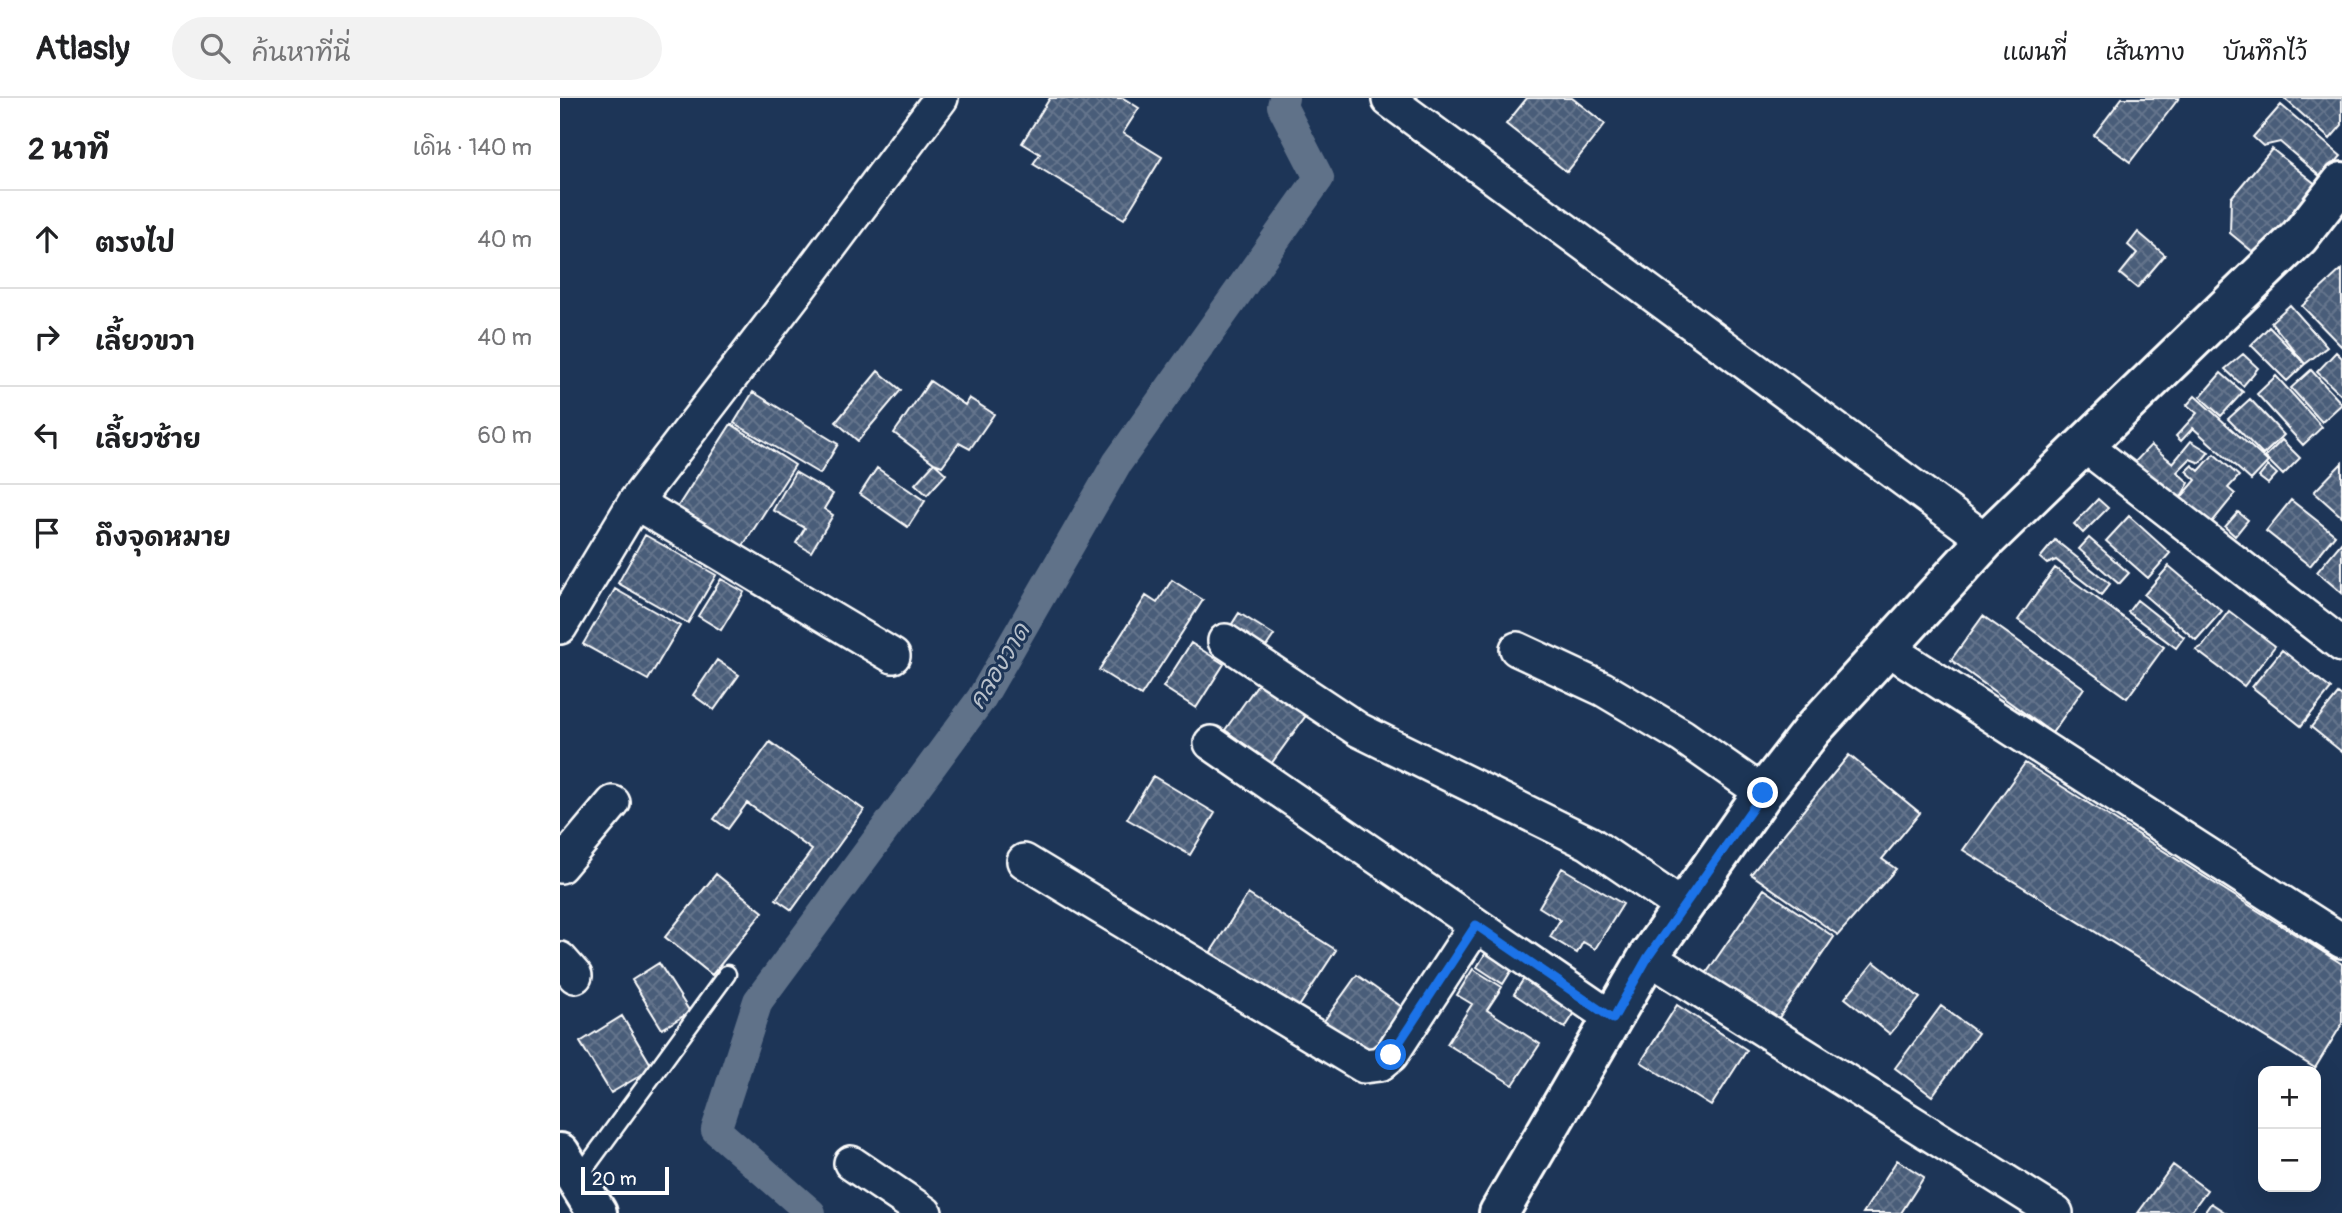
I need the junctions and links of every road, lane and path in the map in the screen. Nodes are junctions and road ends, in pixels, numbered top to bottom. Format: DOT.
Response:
graph roads {
  1 [pos="941,98"];
  2 [pos="1389,100"];
  3 [pos="2342,182"];
  4 [pos="2084,445"];
  5 [pos="635,502"];
  6 [pos="1986,540"];
  7 [pos="560,627"];
  8 [pos="1225,641"];
  9 [pos="2342,645"];
  10 [pos="1888,648"];
  11 [pos="1517,649"];
  12 [pos="893,656"];
  13 [pos="1211,743"];
  14 [pos="1763,793"];
  15 [pos="613,803"];
  16 [pos="1024,861"];
  17 [pos="560,866"];
  18 [pos="1683,907"];
  19 [pos="1476,925"];
  20 [pos="2342,941"];
  21 [pos="1648,957"];
  22 [pos="727,974"];
  23 [pos="1613,1019"];
  24 [pos="851,1163"];
  25 [pos="568,1167"];
  26 [pos="597,1213"];
  27 [pos="925,1213"];
  28 [pos="1499,1213"];
  29 [pos="2056,1213"];
  1 -- 5 [label="street"];
  2 -- 6 [label="street"];
  3 -- 4 [label="street"];
  4 -- 6 [label="street"];
  4 -- 9 [label="street"];
  5 -- 7 [label="street"];
  5 -- 12 [label="street"];
  6 -- 10 [label="street"];
  8 -- 18 [label="street"];
  10 -- 14 [label="street"];
  10 -- 20 [label="street"];
  11 -- 14 [label="street"];
  13 -- 19 [label="street"];
  14 -- 18 [label="street"];
  15 -- 17 [label="street"];
  16 -- 19 [label="street"];
  18 -- 21 [label="street"];
  19 -- 23 [label="street"];
  21 -- 23 [label="street"];
  21 -- 29 [label="street"];
  22 -- 25 [label="lane"];
  23 -- 28 [label="street"];
  24 -- 27 [label="street"];
  25 -- 26 [label="street"];
}
